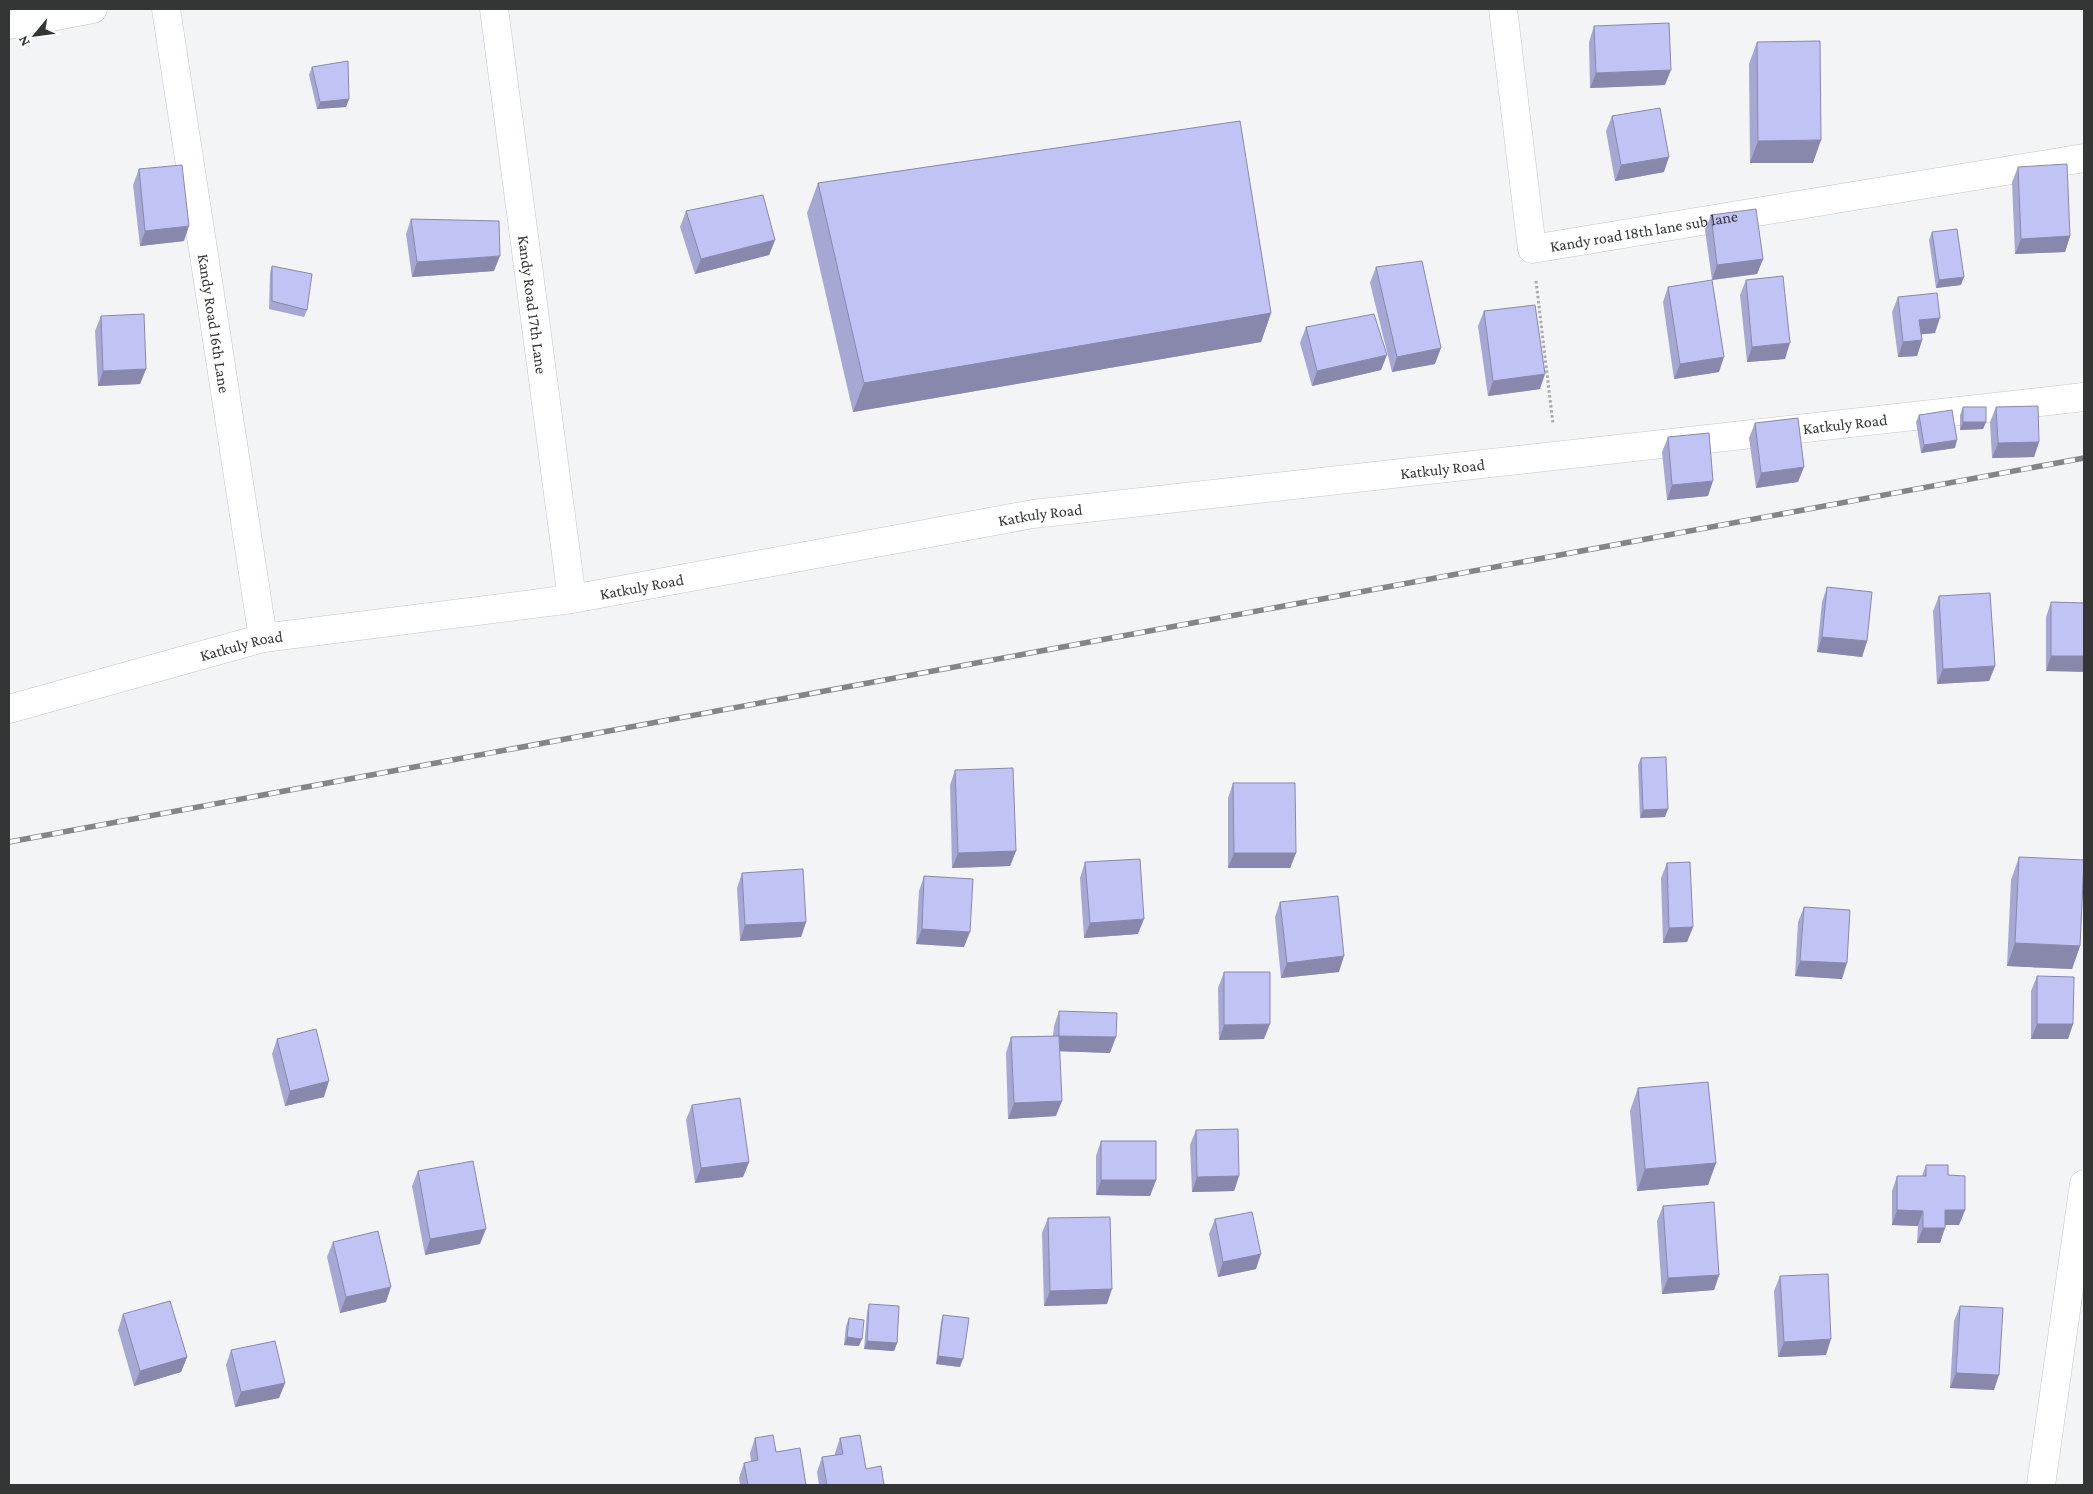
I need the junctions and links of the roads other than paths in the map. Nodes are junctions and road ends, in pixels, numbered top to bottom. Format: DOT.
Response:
graph roads {
  1 [pos="93,9"];
  2 [pos="166,9"];
  3 [pos="494,9"];
  4 [pos="1503,9"];
  5 [pos="9,25"];
  6 [pos="2084,158"];
  7 [pos="2084,397"];
  8 [pos="572,600"];
  9 [pos="263,638"];
  10 [pos="9,709"];
  11 [pos="2084,1184"];
  12 [pos="2041,1485"];
  1 -- 5 [label="street"];
  2 -- 9 [label="street, Kandy Road 16th Lane"];
  3 -- 8 [label="street, Kandy Road 17th Lane"];
  4 -- 6 [label="street, Kandy road 18th lane sub lane"];
  7 -- 8 [label="street, Katkuly Road"];
  8 -- 9 [label="street, Katkuly Road"];
  9 -- 10 [label="street, Katkuly Road"];
  11 -- 12 [label="street"];
}
